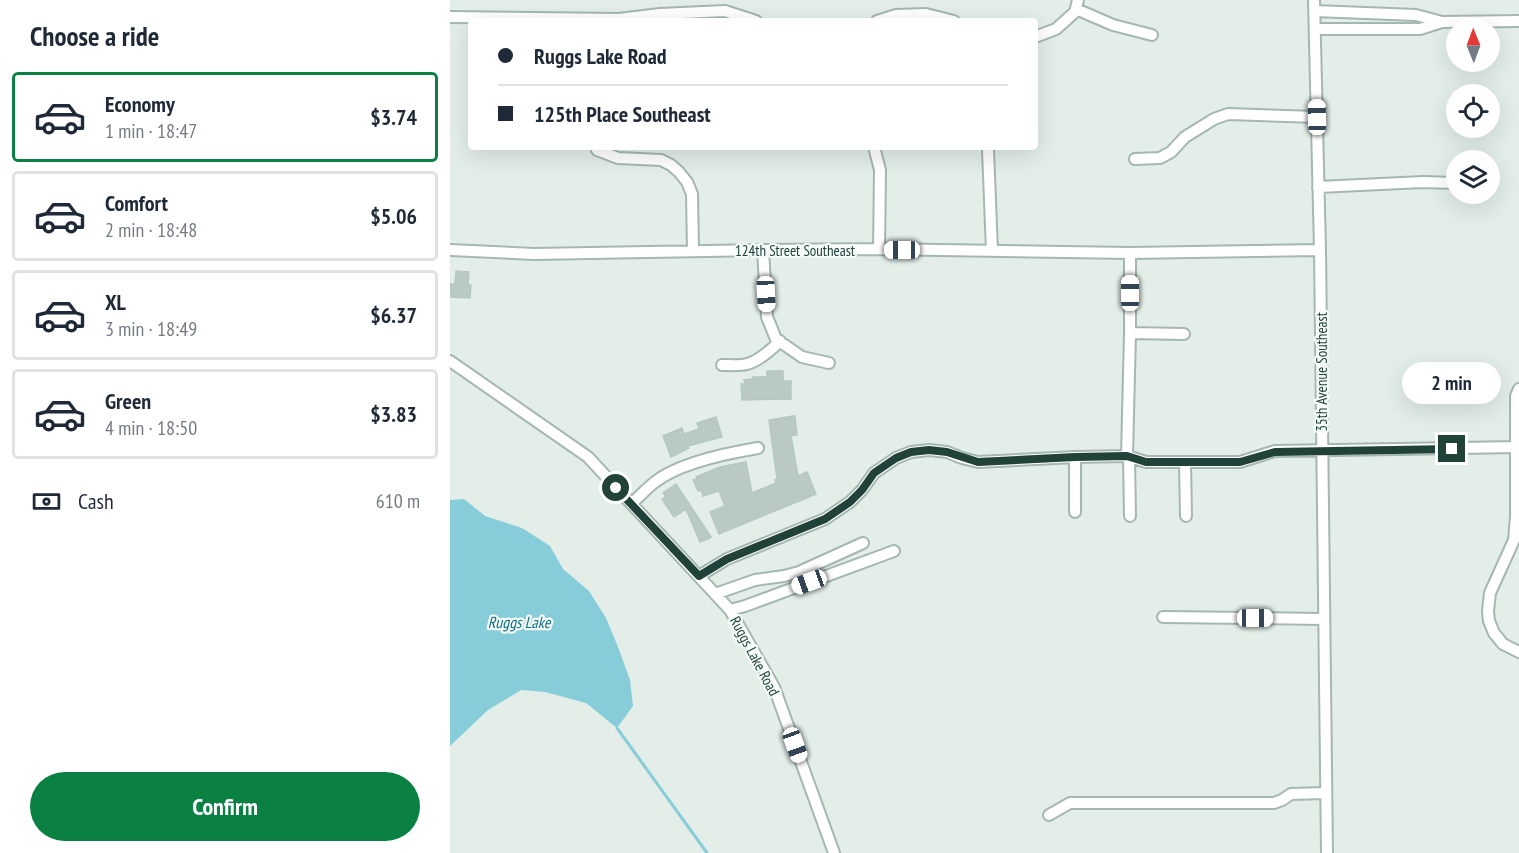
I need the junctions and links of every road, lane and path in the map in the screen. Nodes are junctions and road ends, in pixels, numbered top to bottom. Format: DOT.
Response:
graph roads {
  1 [pos="1315,6"];
  2 [pos="1076,7"];
  3 [pos="450,17"];
  4 [pos="534,18"];
  5 [pos="627,18"];
  6 [pos="747,18"];
  7 [pos="886,18"];
  8 [pos="942,18"];
  9 [pos="1519,21"];
  10 [pos="1442,22"];
  11 [pos="1316,29"];
  12 [pos="1152,35"];
  13 [pos="1038,36"];
  14 [pos="1317,117"];
  15 [pos="597,150"];
  16 [pos="875,150"];
  17 [pos="988,150"];
  18 [pos="1135,159"];
  19 [pos="1446,183"];
  20 [pos="1318,187"];
  21 [pos="879,249"];
  22 [pos="450,250"];
  23 [pos="763,250"];
  24 [pos="1320,250"];
  25 [pos="693,251"];
  26 [pos="992,251"];
  27 [pos="1130,253"];
  28 [pos="1130,333"];
  29 [pos="1184,334"];
  30 [pos="780,341"];
  31 [pos="450,361"];
  32 [pos="830,363"];
  33 [pos="722,365"];
  34 [pos="1519,389"];
  35 [pos="1518,447"];
  36 [pos="758,448"];
  37 [pos="1322,451"];
  38 [pos="1075,457"];
  39 [pos="1128,457"];
  40 [pos="1185,462"];
  41 [pos="631,504"];
  42 [pos="1075,512"];
  43 [pos="1130,516"];
  44 [pos="1186,516"];
  45 [pos="863,543"];
  46 [pos="894,551"];
  47 [pos="699,576"];
  48 [pos="715,594"];
  49 [pos="730,610"];
  50 [pos="1163,618"];
  51 [pos="1324,619"];
  52 [pos="1519,652"];
  53 [pos="1326,793"];
  54 [pos="1049,814"];
  55 [pos="834,853"];
  56 [pos="1327,853"];
  1 -- 10 [label="street"];
  1 -- 11 [label="street, 35th Avenue Southeast"];
  2 -- 12 [label="street"];
  2 -- 13 [label="street"];
  3 -- 4 [label="street"];
  5 -- 6 [label="street"];
  7 -- 8 [label="street"];
  9 -- 10 [label="street"];
  10 -- 11 [label="street"];
  11 -- 14 [label="street, 35th Avenue Southeast"];
  14 -- 18 [label="street"];
  14 -- 20 [label="street, 35th Avenue Southeast"];
  15 -- 25 [label="street"];
  16 -- 21 [label="street"];
  17 -- 26 [label="street"];
  19 -- 20 [label="street"];
  20 -- 24 [label="street, 35th Avenue Southeast"];
  21 -- 23 [label="street, 124th Street Southeast"];
  21 -- 26 [label="street, 124th Street Southeast"];
  22 -- 25 [label="street, 124th Street Southeast"];
  23 -- 25 [label="street, 124th Street Southeast"];
  23 -- 30 [label="street"];
  24 -- 27 [label="street, 124th Street Southeast"];
  24 -- 37 [label="street, 35th Avenue Southeast"];
  26 -- 27 [label="street, 124th Street Southeast"];
  27 -- 28 [label="street"];
  28 -- 29 [label="street"];
  28 -- 39 [label="street"];
  30 -- 32 [label="street"];
  30 -- 33 [label="street"];
  31 -- 41 [label="street, Ruggs Lake Road"];
  34 -- 35 [label="street"];
  35 -- 37 [label="street"];
  35 -- 52 [label="street"];
  36 -- 41 [label="street"];
  37 -- 40 [label="street"];
  37 -- 51 [label="street, 35th Avenue Southeast"];
  38 -- 39 [label="street"];
  38 -- 42 [label="street"];
  38 -- 47 [label="street"];
  39 -- 40 [label="street"];
  39 -- 43 [label="street"];
  40 -- 44 [label="street"];
  41 -- 47 [label="street, Ruggs Lake Road"];
  45 -- 48 [label="street"];
  46 -- 49 [label="street"];
  47 -- 48 [label="street, Ruggs Lake Road"];
  48 -- 49 [label="street, Ruggs Lake Road"];
  49 -- 55 [label="street, Ruggs Lake Road"];
  50 -- 51 [label="street"];
  51 -- 53 [label="street, 35th Avenue Southeast"];
  53 -- 54 [label="street"];
  53 -- 56 [label="street, 35th Avenue Southeast"];
}
